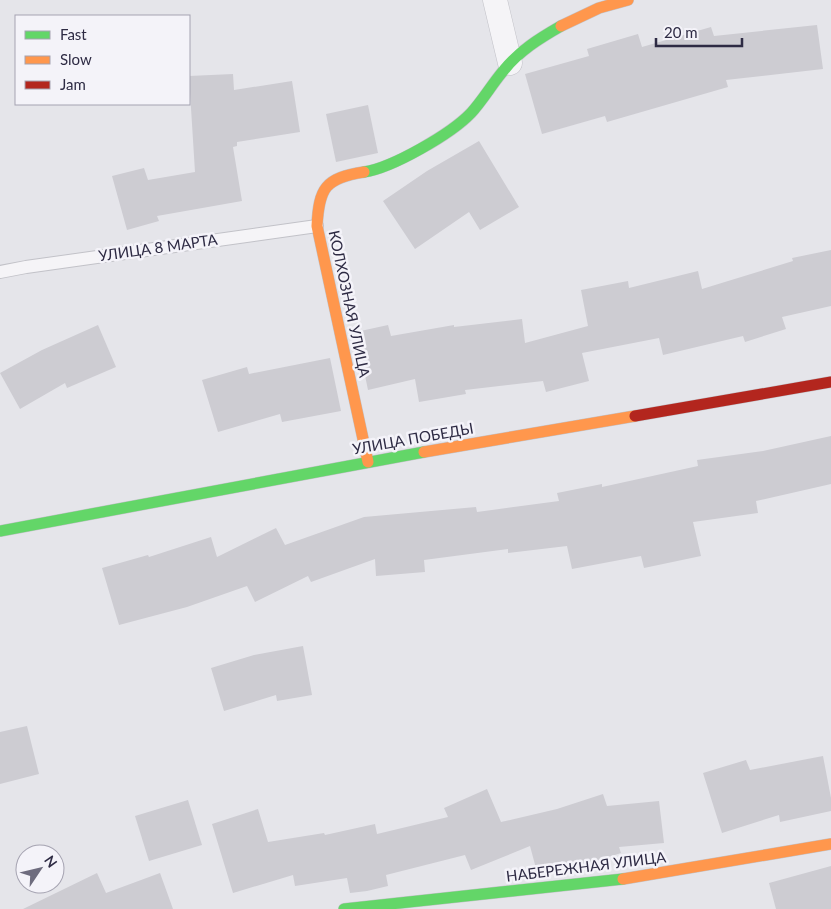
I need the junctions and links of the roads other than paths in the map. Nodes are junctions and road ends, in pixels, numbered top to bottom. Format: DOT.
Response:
graph roads {
  1 [pos="495,0"];
  2 [pos="628,0"];
  3 [pos="510,63"];
  4 [pos="317,226"];
  5 [pos="0,272"];
  6 [pos="831,382"];
  7 [pos="368,462"];
  8 [pos="0,531"];
  9 [pos="831,844"];
  10 [pos="344,909"];
  1 -- 3 [label="street"];
  2 -- 3 [label="street, КОЛХОЗНАЯ УЛИЦА"];
  3 -- 4 [label="street, КОЛХОЗНАЯ УЛИЦА"];
  4 -- 5 [label="lane, УЛИЦА 8 МАРТА"];
  4 -- 7 [label="street, КОЛХОЗНАЯ УЛИЦА"];
  6 -- 7 [label="street, УЛИЦА ПОБЕДЫ"];
  7 -- 8 [label="street, УЛИЦА ПОБЕДЫ"];
  9 -- 10 [label="street, НАБЕРЕЖНАЯ УЛИЦА"];
}
